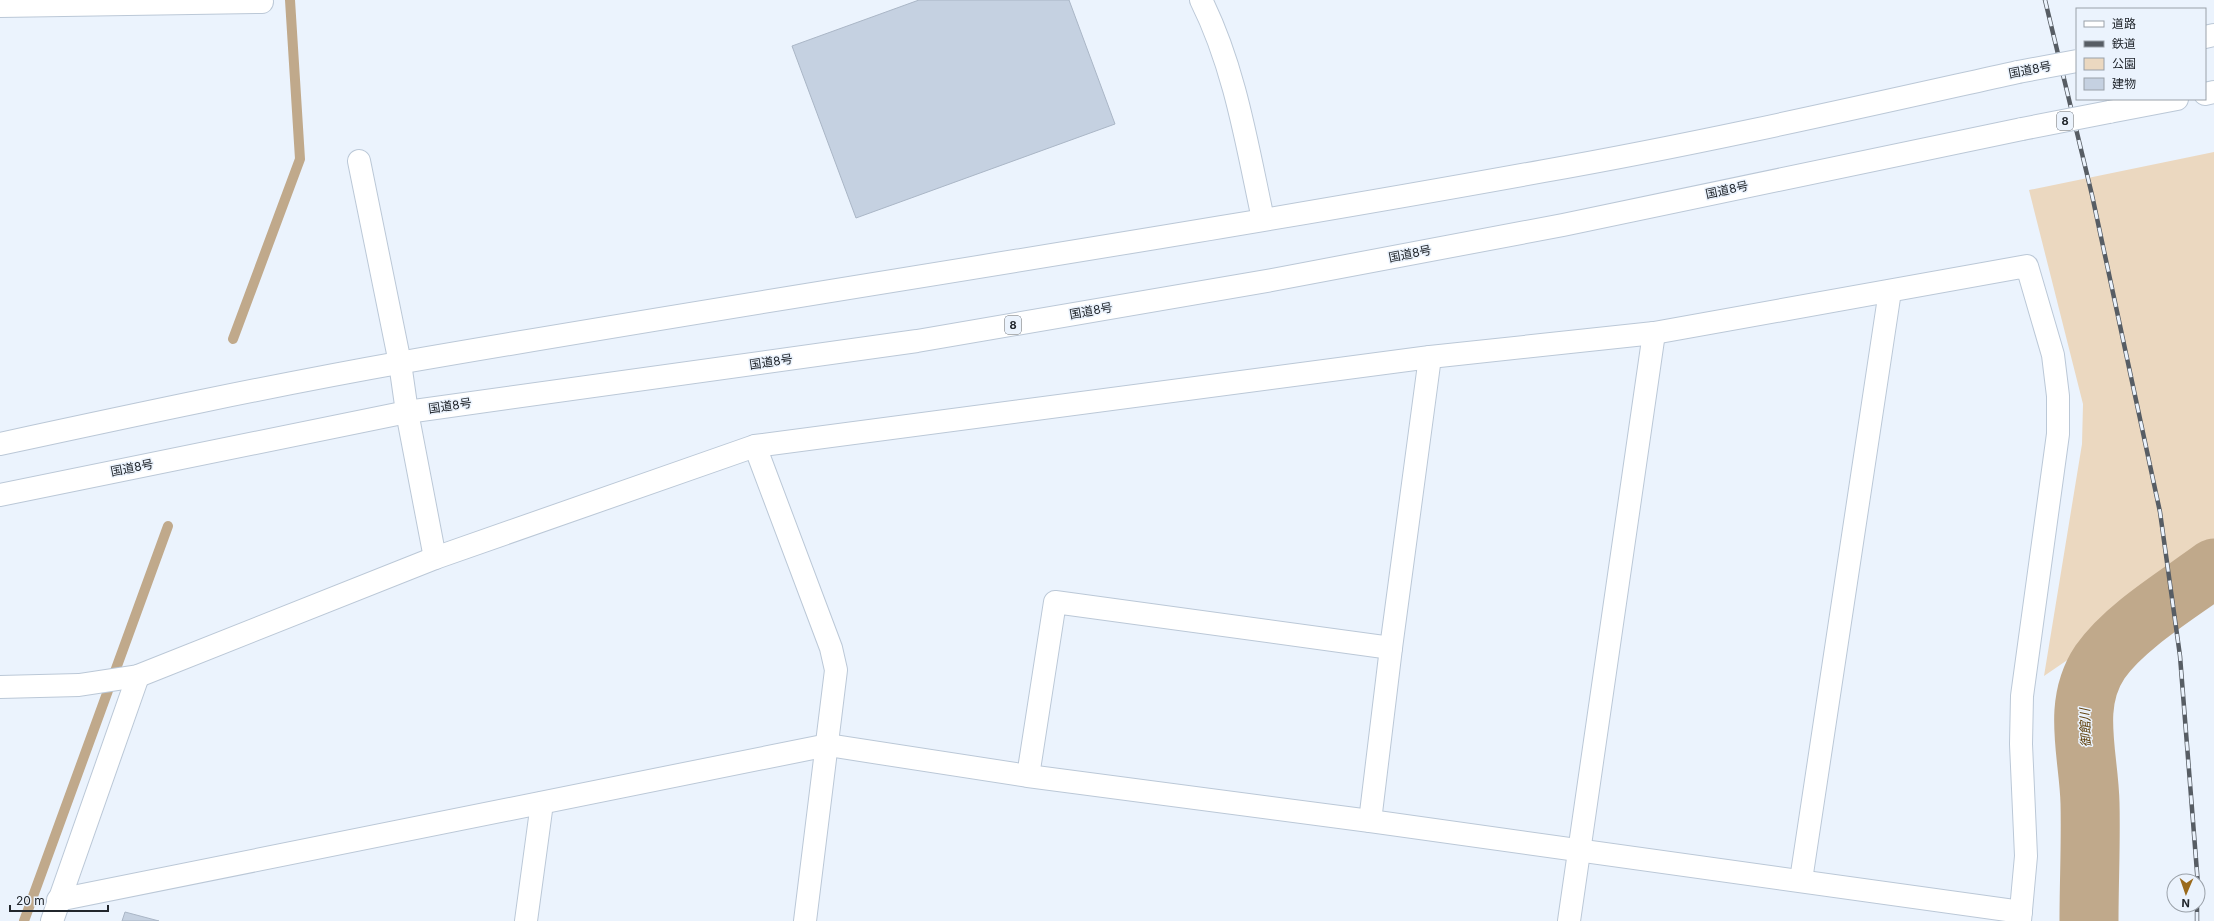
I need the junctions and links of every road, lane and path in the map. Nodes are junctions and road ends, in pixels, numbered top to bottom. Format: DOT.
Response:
graph roads {
  1 [pos="1201,0"];
  2 [pos="262,2"];
  3 [pos="0,6"];
  4 [pos="2076,61"];
  5 [pos="2172,100"];
  6 [pos="359,161"];
  7 [pos="1263,219"];
  8 [pos="1890,291"];
  9 [pos="1654,333"];
  10 [pos="1430,357"];
  11 [pos="400,363"];
  12 [pos="407,412"];
  13 [pos="0,444"];
  14 [pos="755,446"];
  15 [pos="0,495"];
  16 [pos="435,558"];
  17 [pos="1391,648"];
  18 [pos="128,677"];
  19 [pos="0,687"];
  20 [pos="828,745"];
  21 [pos="1028,776"];
  22 [pos="542,804"];
  23 [pos="1370,821"];
  24 [pos="1578,850"];
  25 [pos="1801,880"];
  26 [pos="58,900"];
  27 [pos="2020,916"];
  28 [pos="52,921"];
  29 [pos="526,921"];
  30 [pos="804,921"];
  31 [pos="1569,921"];
  1 -- 7 [label="main road"];
  2 -- 3 [label="main road"];
  4 -- 7 [label="main road, 国道8号, bridge"];
  5 -- 12 [label="main road, 国道8号 / 8, bridge"];
  6 -- 11 [label="main road"];
  7 -- 11 [label="main road, 国道8号"];
  8 -- 9 [label="main road"];
  8 -- 25 [label="main road"];
  8 -- 27 [label="main road"];
  9 -- 10 [label="main road"];
  9 -- 24 [label="main road"];
  10 -- 14 [label="main road"];
  10 -- 17 [label="main road"];
  11 -- 12 [label="main road"];
  11 -- 13 [label="main road, 国道8号"];
  12 -- 15 [label="main road, 国道8号 / 8"];
  12 -- 16 [label="main road"];
  14 -- 16 [label="main road"];
  14 -- 20 [label="main road"];
  16 -- 18 [label="main road"];
  17 -- 21 [label="main road"];
  17 -- 23 [label="main road"];
  18 -- 19 [label="main road"];
  18 -- 26 [label="main road"];
  20 -- 21 [label="main road"];
  20 -- 22 [label="main road"];
  20 -- 30 [label="main road"];
  21 -- 23 [label="main road"];
  22 -- 26 [label="main road"];
  22 -- 29 [label="main road"];
  23 -- 24 [label="main road"];
  24 -- 25 [label="main road"];
  24 -- 31 [label="main road"];
  25 -- 27 [label="main road"];
  26 -- 28 [label="main road"];
}
